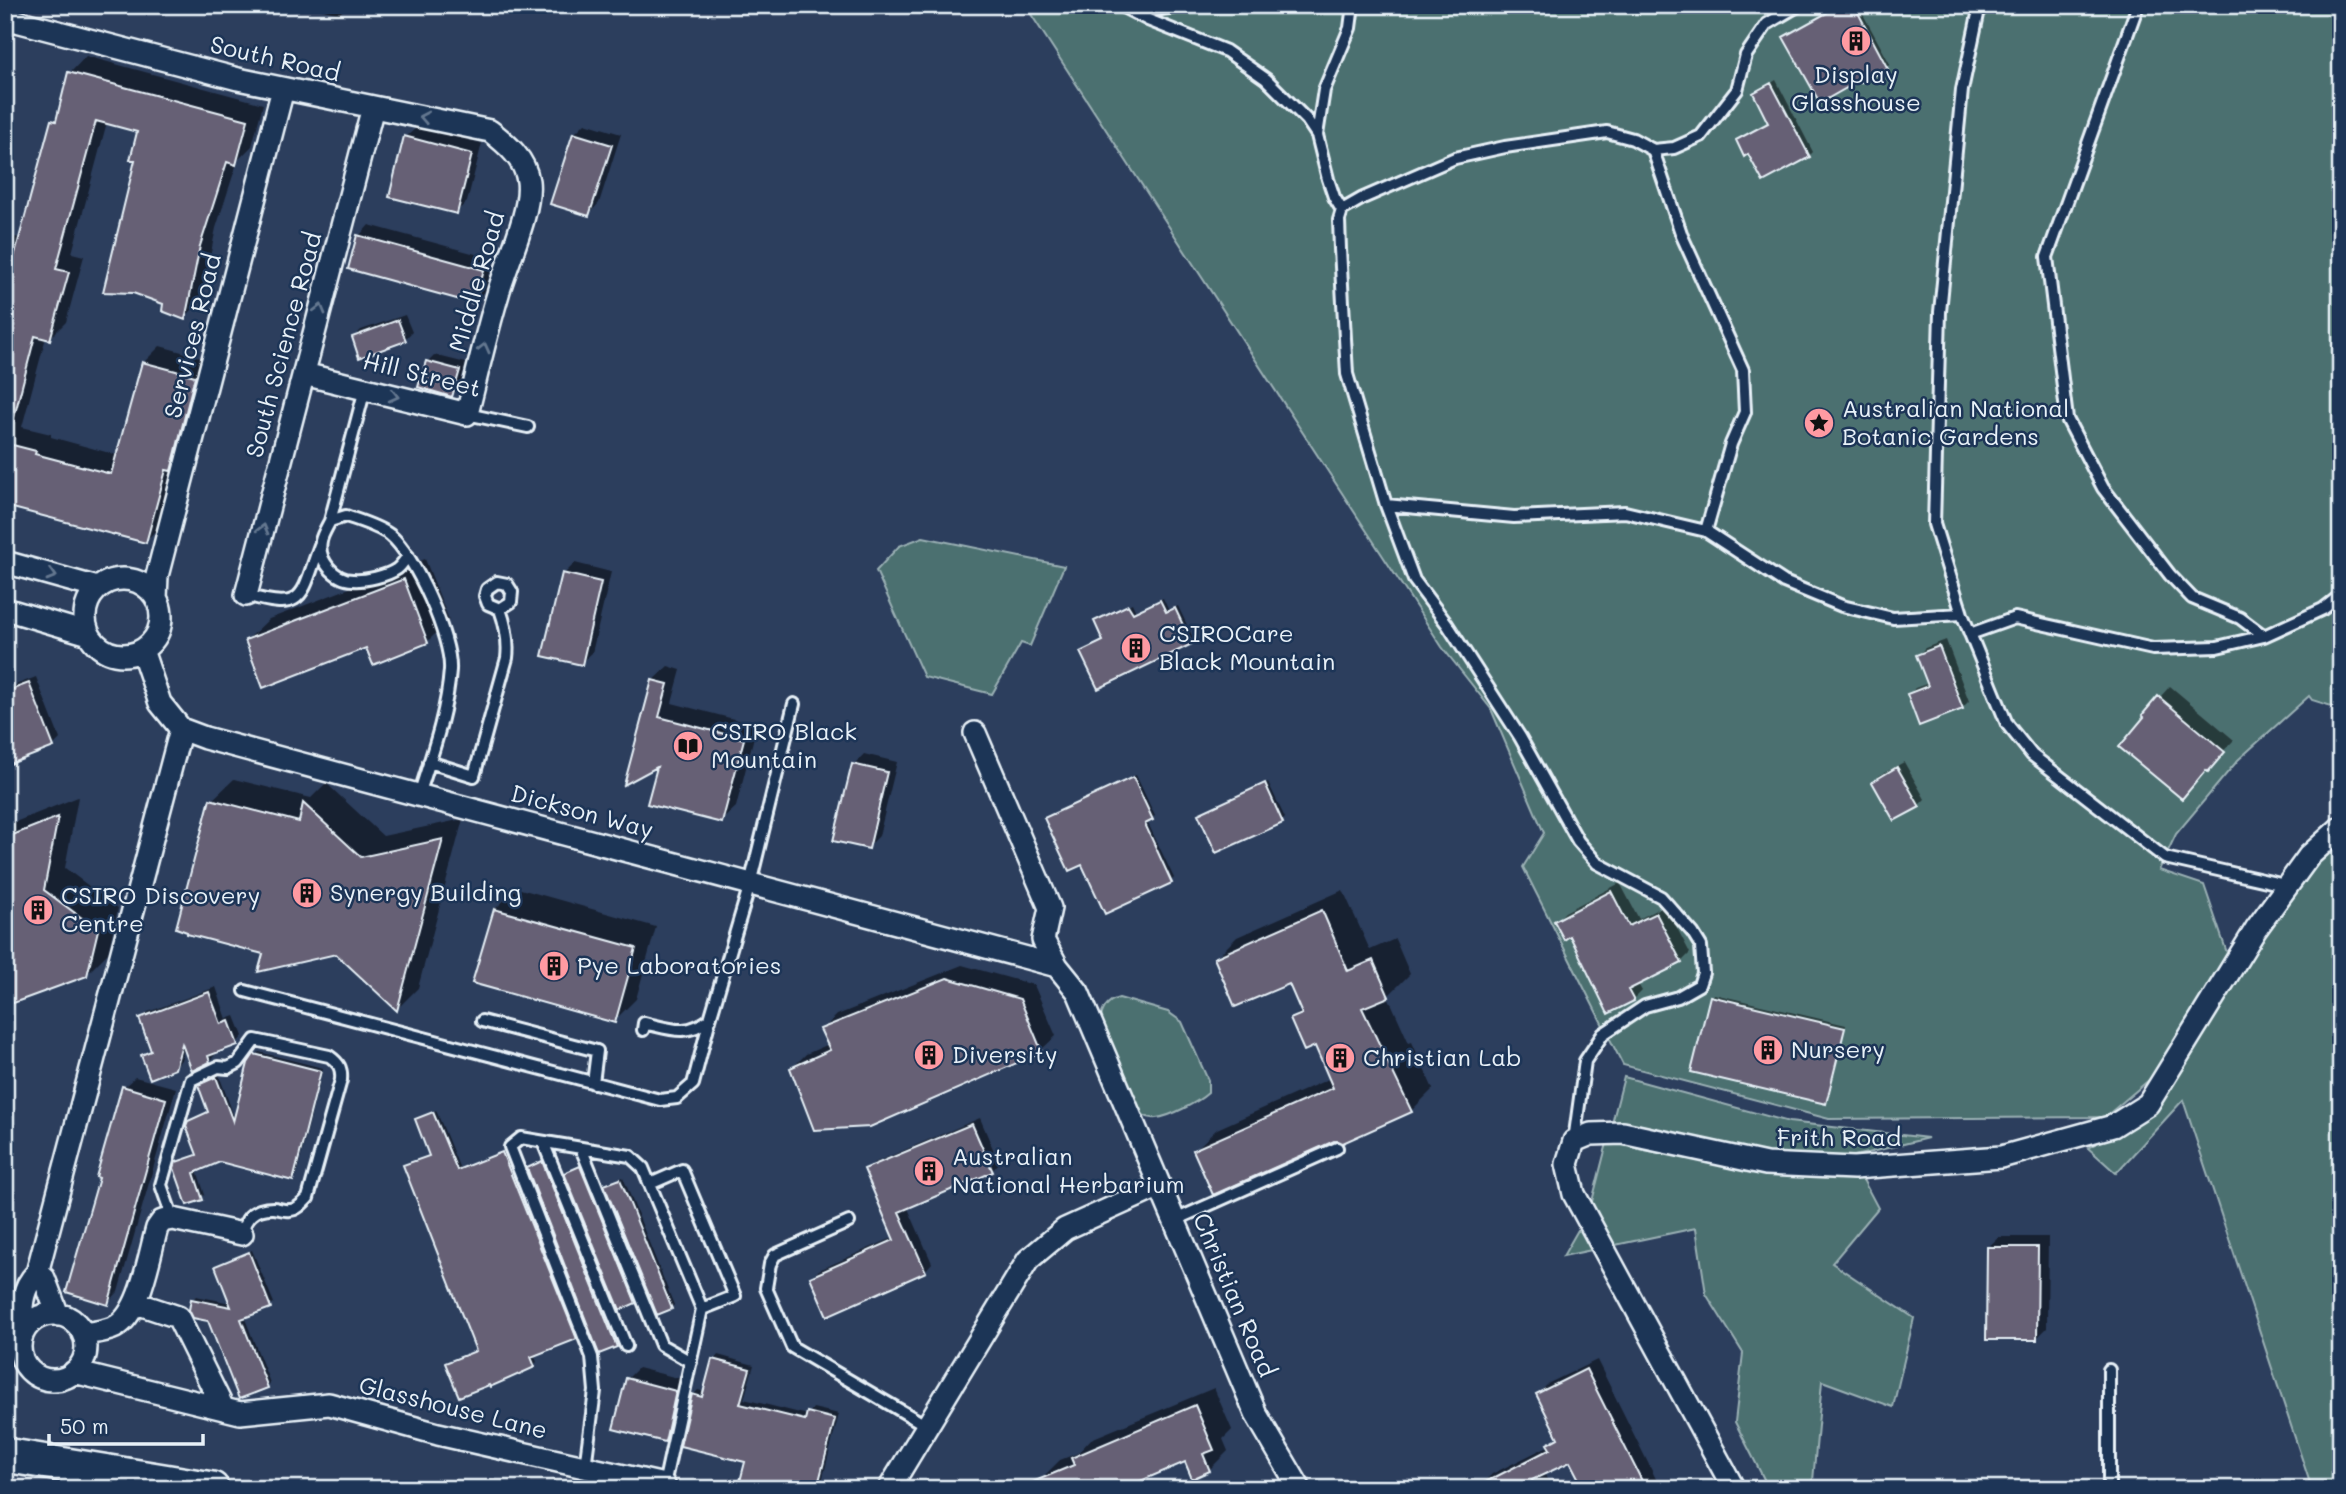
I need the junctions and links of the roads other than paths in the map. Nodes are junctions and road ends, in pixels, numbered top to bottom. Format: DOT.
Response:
graph roads {
  1 [pos="1192,5"];
  2 [pos="1353,5"];
  3 [pos="1799,5"];
  4 [pos="1980,5"];
  5 [pos="2138,5"];
  6 [pos="1121,6"];
  7 [pos="5,18"];
  8 [pos="283,89"];
  9 [pos="373,107"];
  10 [pos="1317,135"];
  11 [pos="1653,150"];
  12 [pos="522,164"];
  13 [pos="1342,210"];
  14 [pos="303,374"];
  15 [pos="365,388"];
  16 [pos="467,414"];
  17 [pos="528,427"];
  18 [pos="1386,506"];
  19 [pos="330,521"];
  20 [pos="1706,531"];
  21 [pos="321,543"];
  22 [pos="408,556"];
  23 [pos="5,562"];
  24 [pos="98,588"];
  25 [pos="246,595"];
  26 [pos="2341,595"];
  27 [pos="156,598"];
  28 [pos="500,609"];
  29 [pos="5,610"];
  30 [pos="1962,614"];
  31 [pos="89,634"];
  32 [pos="1970,634"];
  33 [pos="2264,636"];
  34 [pos="142,650"];
  35 [pos="794,704"];
  36 [pos="181,729"];
  37 [pos="975,733"];
  38 [pos="429,762"];
  39 [pos="419,795"];
  40 [pos="2341,827"];
  41 [pos="750,884"];
  42 [pos="2289,886"];
  43 [pos="1057,966"];
  44 [pos="244,991"];
  45 [pos="710,1019"];
  46 [pos="482,1021"];
  47 [pos="643,1030"];
  48 [pos="593,1083"];
  49 [pos="1574,1141"];
  50 [pos="543,1142"];
  51 [pos="581,1148"];
  52 [pos="1337,1148"];
  53 [pos="650,1184"];
  54 [pos="1160,1186"];
  55 [pos="173,1219"];
  56 [pos="1175,1220"];
  57 [pos="849,1222"];
  58 [pos="242,1234"];
  59 [pos="37,1273"];
  60 [pos="136,1303"];
  61 [pos="702,1310"];
  62 [pos="58,1315"];
  63 [pos="24,1331"];
  64 [pos="83,1334"];
  65 [pos="626,1346"];
  66 [pos="691,1362"];
  67 [pos="2109,1370"];
  68 [pos="74,1372"];
  69 [pos="223,1408"];
  70 [pos="927,1426"];
  71 [pos="5,1455"];
  72 [pos="585,1467"];
  73 [pos="665,1487"];
  74 [pos="212,1489"];
  75 [pos="889,1489"];
  76 [pos="1300,1489"];
  77 [pos="1734,1489"];
  78 [pos="2109,1489"];
  1 -- 6 [label="lane"];
  2 -- 10 [label="lane"];
  3 -- 11 [label="lane"];
  4 -- 30 [label="lane"];
  5 -- 33 [label="lane"];
  6 -- 10 [label="lane"];
  7 -- 8 [label="street, South Road"];
  8 -- 9 [label="street, South Road"];
  8 -- 27 [label="street, Services Road"];
  12 -- 9 [label="street, South Road, one-way"];
  14 -- 9 [label="street, South Science Road, one-way"];
  10 -- 13 [label="lane"];
  11 -- 13 [label="lane"];
  11 -- 20 [label="lane"];
  16 -- 12 [label="street, Middle Road, one-way"];
  13 -- 18 [label="lane"];
  14 -- 15 [label="street, Hill Street"];
  25 -- 14 [label="street, South Science Road, one-way"];
  15 -- 16 [label="street, Hill Street, one-way"];
  15 -- 19 [label="lane"];
  16 -- 17 [label="lane, Hill Street"];
  18 -- 20 [label="lane"];
  18 -- 49 [label="lane"];
  19 -- 21 [label="lane"];
  19 -- 22 [label="lane"];
  20 -- 30 [label="lane"];
  21 -- 22 [label="lane"];
  21 -- 25 [label="lane"];
  22 -- 38 [label="lane"];
  23 -- 24 [label="street, one-way"];
  24 -- 27 [label="street"];
  24 -- 31 [label="street"];
  26 -- 33 [label="lane"];
  27 -- 34 [label="street"];
  28 -- 38 [label="lane"];
  29 -- 31 [label="street"];
  30 -- 32 [label="lane"];
  31 -- 34 [label="street"];
  32 -- 33 [label="lane"];
  32 -- 42 [label="lane"];
  34 -- 36 [label="street"];
  35 -- 41 [label="lane"];
  36 -- 39 [label="street, Dickson Way"];
  36 -- 59 [label="street"];
  37 -- 43 [label="street, Christian Road"];
  38 -- 39 [label="lane"];
  39 -- 41 [label="street, Dickson Way"];
  40 -- 42 [label="street, Frith Road"];
  41 -- 43 [label="street, Dickson Way"];
  41 -- 45 [label="lane"];
  42 -- 49 [label="street, Frith Road"];
  43 -- 54 [label="street, Christian Road"];
  44 -- 48 [label="lane"];
  45 -- 47 [label="lane"];
  45 -- 48 [label="lane"];
  46 -- 48 [label="lane"];
  49 -- 77 [label="street"];
  50 -- 51 [label="lane"];
  50 -- 65 [label="lane"];
  50 -- 72 [label="lane"];
  51 -- 53 [label="lane"];
  51 -- 66 [label="lane"];
  52 -- 56 [label="lane"];
  53 -- 61 [label="lane"];
  53 -- 61 [label="lane"];
  54 -- 56 [label="street, Christian Road"];
  54 -- 70 [label="street"];
  55 -- 58 [label="street"];
  55 -- 58 [label="lane"];
  55 -- 60 [label="street"];
  56 -- 76 [label="street, Christian Road"];
  57 -- 70 [label="lane"];
  59 -- 62 [label="street"];
  59 -- 63 [label="street"];
  60 -- 64 [label="street"];
  60 -- 69 [label="street"];
  61 -- 66 [label="lane"];
  62 -- 63 [label="street"];
  62 -- 64 [label="street"];
  63 -- 68 [label="street"];
  64 -- 68 [label="street"];
  66 -- 73 [label="lane"];
  67 -- 78 [label="lane"];
  68 -- 69 [label="street, Glasshouse Lane"];
  69 -- 72 [label="street, Glasshouse Lane"];
  70 -- 75 [label="street"];
  71 -- 74 [label="main road"];
  72 -- 73 [label="street, Glasshouse Lane"];
}
